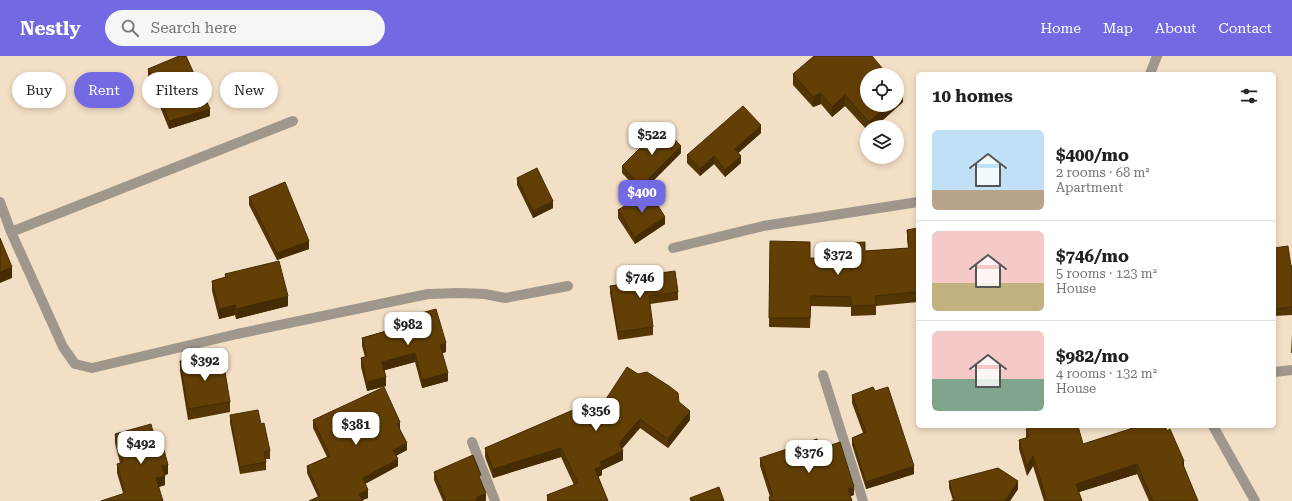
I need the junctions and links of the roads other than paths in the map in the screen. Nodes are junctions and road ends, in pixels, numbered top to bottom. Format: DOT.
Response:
graph roads {
  1 [pos="1157,56"];
  2 [pos="1151,72"];
  3 [pos="293,121"];
  4 [pos="0,202"];
  5 [pos="916,202"];
  6 [pos="11,232"];
  7 [pos="673,248"];
  8 [pos="568,286"];
  9 [pos="1292,370"];
  10 [pos="1276,372"];
  11 [pos="823,375"];
  12 [pos="1214,428"];
  13 [pos="472,442"];
  14 [pos="495,501"];
  15 [pos="863,501"];
  16 [pos="1255,501"];
  1 -- 2 [label="street"];
  3 -- 6 [label="street"];
  4 -- 6 [label="street"];
  5 -- 7 [label="street"];
  6 -- 8 [label="street"];
  9 -- 10 [label="street"];
  11 -- 15 [label="street"];
  12 -- 16 [label="street"];
  13 -- 14 [label="street"];
}
